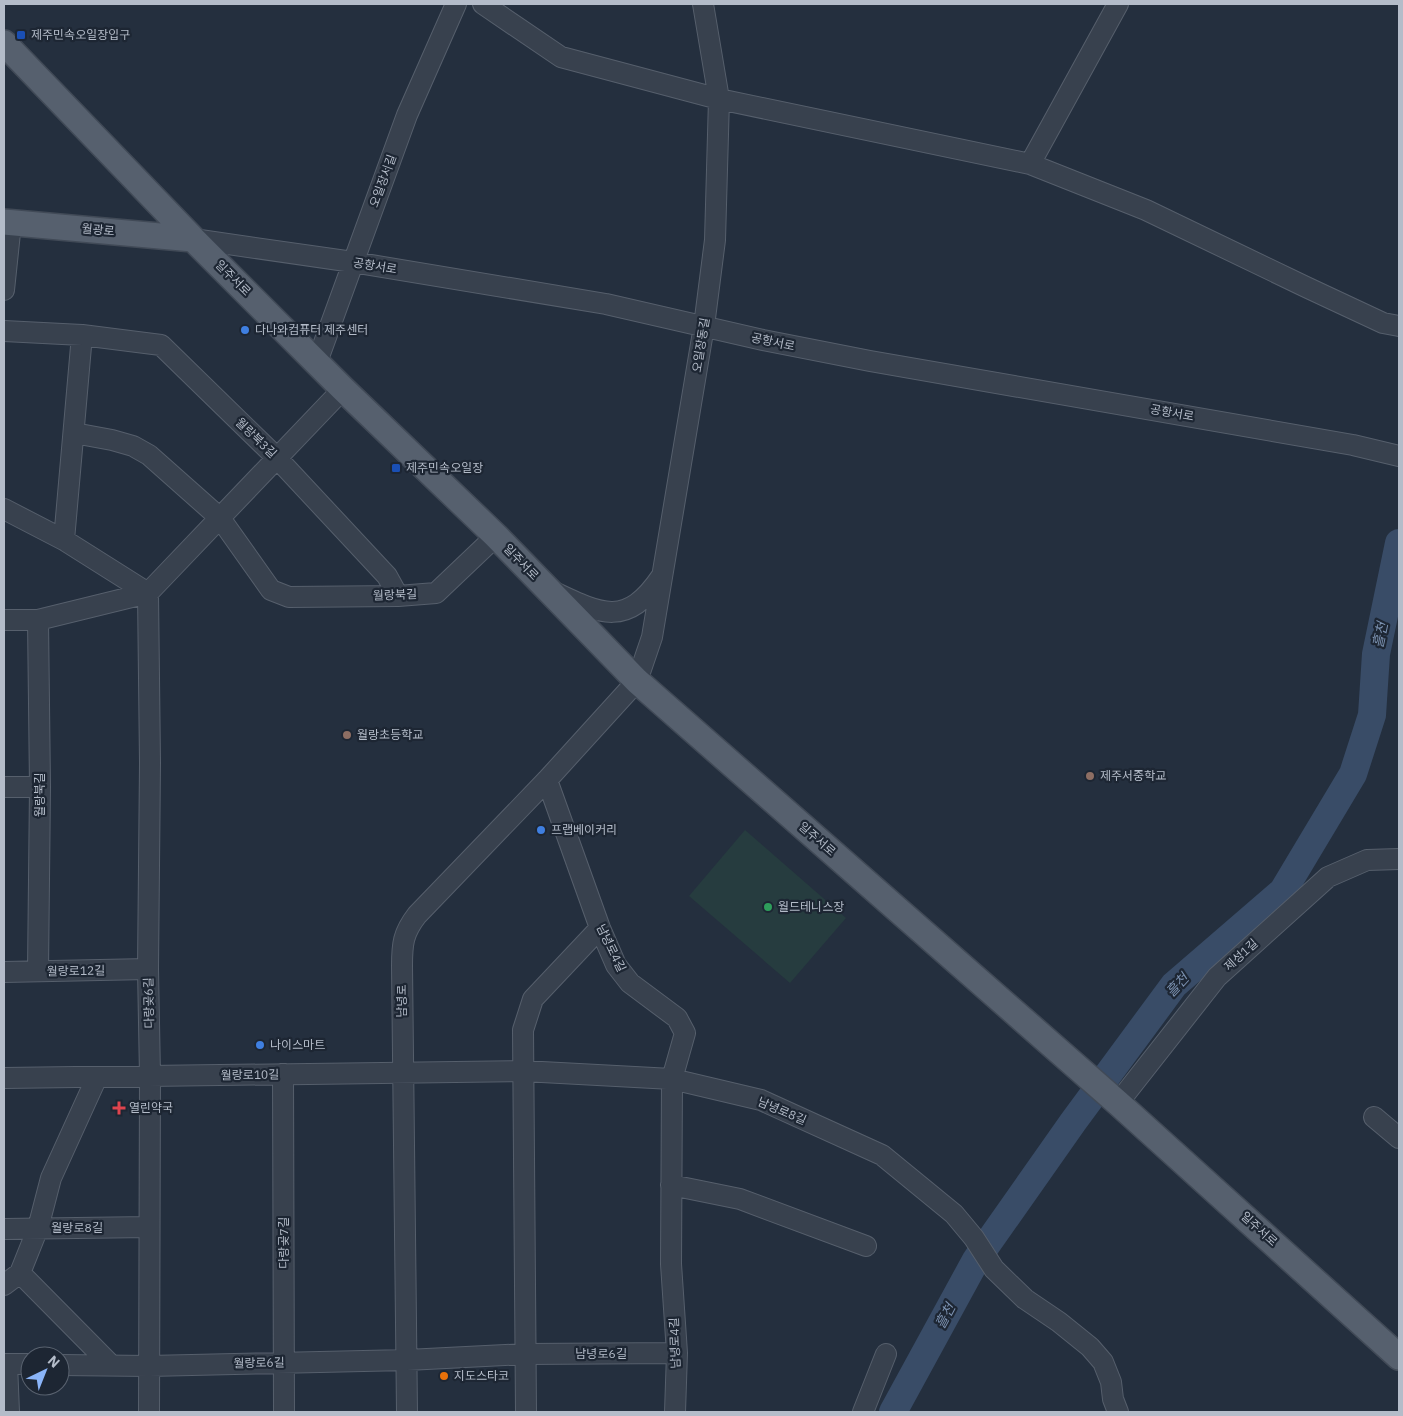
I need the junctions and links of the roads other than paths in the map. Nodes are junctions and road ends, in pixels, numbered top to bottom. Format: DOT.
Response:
graph roads {
  1 [pos="456,4"];
  2 [pos="483,4"];
  3 [pos="703,4"];
  4 [pos="1118,4"];
  5 [pos="4,43"];
  6 [pos="719,99"];
  7 [pos="1030,164"];
  8 [pos="8,222"];
  9 [pos="193,239"];
  10 [pos="353,262"];
  11 [pos="4,290"];
  12 [pos="704,326"];
  13 [pos="1399,326"];
  14 [pos="4,331"];
  15 [pos="82,335"];
  16 [pos="317,362"];
  17 [pos="343,389"];
  18 [pos="74,433"];
  19 [pos="1399,456"];
  20 [pos="276,457"];
  21 [pos="4,508"];
  22 [pos="220,518"];
  23 [pos="496,536"];
  24 [pos="64,540"];
  25 [pos="663,575"];
  26 [pos="547,589"];
  27 [pos="148,593"];
  28 [pos="398,596"];
  29 [pos="4,620"];
  30 [pos="38,620"];
  31 [pos="637,681"];
  32 [pos="547,780"];
  33 [pos="4,787"];
  34 [pos="40,787"];
  35 [pos="1399,859"];
  36 [pos="600,928"];
  37 [pos="148,969"];
  38 [pos="38,971"];
  39 [pos="4,972"];
  40 [pos="523,1071"];
  41 [pos="402,1073"];
  42 [pos="283,1074"];
  43 [pos="150,1076"];
  44 [pos="97,1077"];
  45 [pos="4,1078"];
  46 [pos="672,1079"];
  47 [pos="1118,1102"];
  48 [pos="1374,1117"];
  49 [pos="1399,1138"];
  50 [pos="671,1185"];
  51 [pos="150,1227"];
  52 [pos="4,1228"];
  53 [pos="38,1228"];
  54 [pos="866,1246"];
  55 [pos="20,1273"];
  56 [pos="4,1285"];
  57 [pos="1398,1351"];
  58 [pos="676,1353"];
  59 [pos="526,1354"];
  60 [pos="886,1354"];
  61 [pos="407,1360"];
  62 [pos="284,1362"];
  63 [pos="6,1364"];
  64 [pos="20,1364"];
  65 [pos="70,1365"];
  66 [pos="111,1365"];
  67 [pos="149,1366"];
  68 [pos="8,1412"];
  69 [pos="149,1412"];
  70 [pos="284,1412"];
  71 [pos="407,1412"];
  72 [pos="526,1412"];
  73 [pos="675,1412"];
  74 [pos="863,1412"];
  75 [pos="1118,1412"];
  1 -- 10 [label="street, 오일장서길"];
  2 -- 6 [label="street"];
  3 -- 6 [label="street, 오일장동길"];
  4 -- 7 [label="street"];
  5 -- 9 [label="main road, 일주서로"];
  6 -- 7 [label="street"];
  6 -- 12 [label="street, 오일장동길"];
  7 -- 13 [label="street"];
  8 -- 9 [label="main road, 월광로"];
  8 -- 11 [label="street"];
  9 -- 10 [label="street, 공항서로"];
  9 -- 16 [label="main road, 일주서로"];
  10 -- 12 [label="street, 공항서로"];
  10 -- 16 [label="street, 오일장서길"];
  12 -- 19 [label="street, 공항서로"];
  12 -- 25 [label="street, 오일장동길"];
  14 -- 15 [label="street, 월랑북3길"];
  15 -- 18 [label="street"];
  15 -- 20 [label="street, 월랑북3길"];
  16 -- 17 [label="main road, 일주서로"];
  17 -- 20 [label="street"];
  17 -- 23 [label="main road, 일주서로"];
  18 -- 22 [label="street, 월랑북길"];
  18 -- 24 [label="street"];
  20 -- 22 [label="street"];
  20 -- 28 [label="street, 월랑북3길"];
  21 -- 24 [label="street"];
  22 -- 27 [label="street"];
  22 -- 28 [label="street, 월랑북길"];
  23 -- 26 [label="main road, 일주서로"];
  23 -- 28 [label="street, 월랑북길"];
  24 -- 27 [label="street"];
  25 -- 26 [label="street"];
  25 -- 31 [label="street, 오일장동길"];
  26 -- 31 [label="main road, 일주서로"];
  27 -- 30 [label="street"];
  27 -- 37 [label="street, 다랑곶6길"];
  29 -- 30 [label="street"];
  30 -- 34 [label="street, 월랑북길"];
  31 -- 32 [label="street, 남녕로"];
  31 -- 47 [label="main road, 일주서로"];
  32 -- 36 [label="street, 남녕로4길"];
  32 -- 41 [label="street, 남녕로"];
  33 -- 34 [label="street"];
  34 -- 38 [label="street, 월랑북길"];
  35 -- 47 [label="street, 제성1길"];
  36 -- 40 [label="street"];
  36 -- 46 [label="street, 남녕로4길"];
  37 -- 38 [label="street, 월랑로12길"];
  37 -- 43 [label="street, 다랑곶6길"];
  38 -- 39 [label="street, 월랑로12길"];
  40 -- 41 [label="street, 남녕로8길"];
  40 -- 46 [label="street, 남녕로8길"];
  40 -- 59 [label="street"];
  41 -- 42 [label="street, 월랑로10길"];
  41 -- 61 [label="street, 남녕로"];
  42 -- 43 [label="street, 월랑로10길"];
  42 -- 62 [label="street, 다랑곶7길"];
  43 -- 44 [label="street, 월랑로10길"];
  43 -- 51 [label="street, 다랑곶6길"];
  44 -- 45 [label="street, 월랑로10길"];
  44 -- 53 [label="street"];
  46 -- 50 [label="street, 남녕로4길"];
  46 -- 75 [label="street, 남녕로8길"];
  47 -- 57 [label="main road, 일주서로"];
  48 -- 49 [label="street"];
  50 -- 54 [label="street"];
  50 -- 58 [label="street, 남녕로4길"];
  51 -- 53 [label="street, 월랑로8길"];
  51 -- 67 [label="street, 다랑곶6길"];
  52 -- 53 [label="street, 월랑로8길"];
  53 -- 55 [label="street"];
  55 -- 56 [label="street"];
  55 -- 66 [label="street"];
  58 -- 59 [label="street, 남녕로6길"];
  58 -- 73 [label="street, 남녕로4길"];
  59 -- 61 [label="street, 남녕로6길"];
  59 -- 72 [label="street"];
  60 -- 74 [label="street"];
  61 -- 62 [label="street, 월랑로6길"];
  61 -- 71 [label="street, 남녕로"];
  62 -- 67 [label="street, 월랑로6길"];
  62 -- 70 [label="street, 다랑곶7길"];
  63 -- 64 [label="street"];
  63 -- 68 [label="street"];
  65 -- 66 [label="street, 월랑로6길"];
  66 -- 67 [label="street, 월랑로6길"];
  67 -- 69 [label="street, 다랑곶6길"];
}
